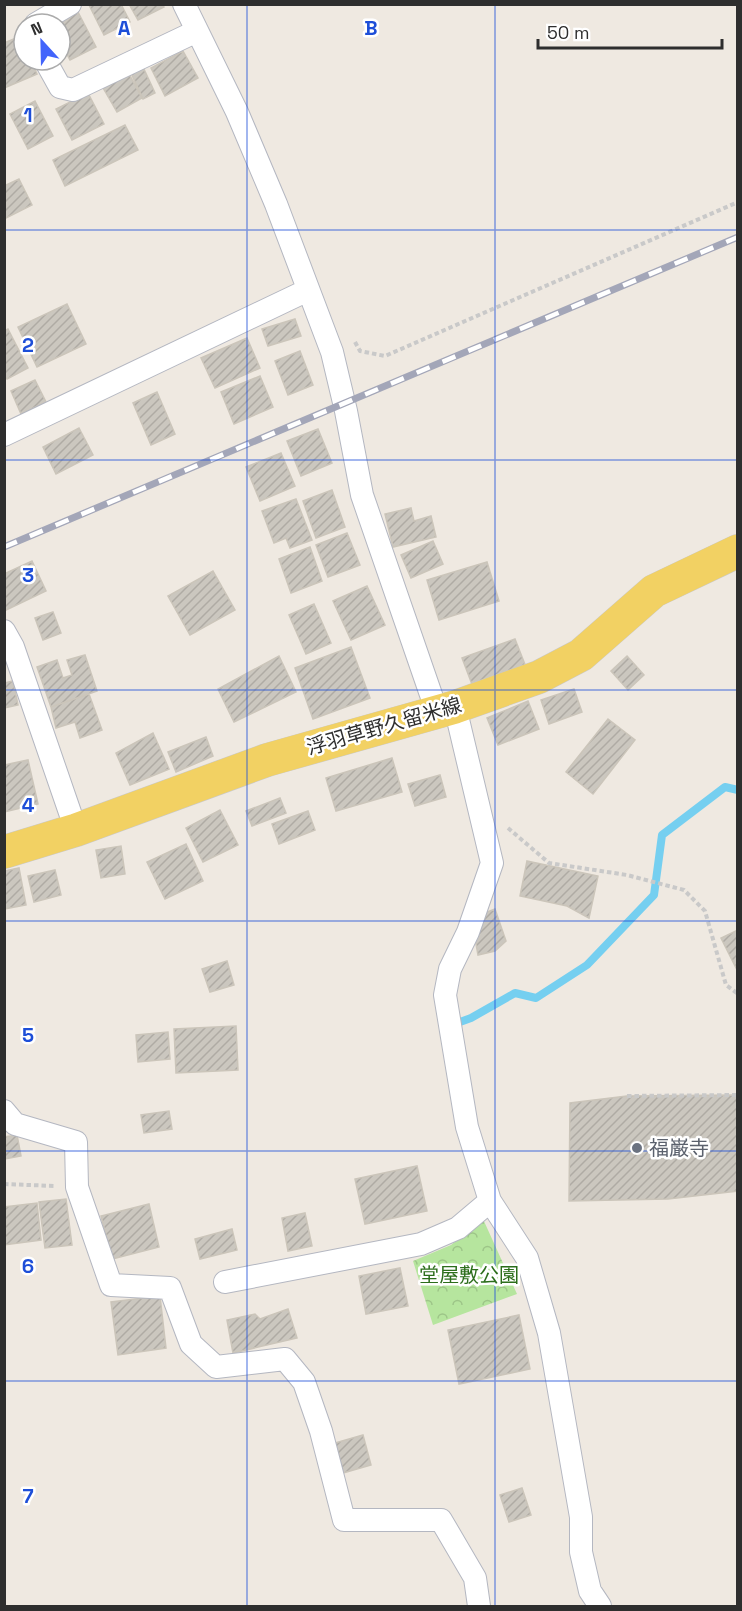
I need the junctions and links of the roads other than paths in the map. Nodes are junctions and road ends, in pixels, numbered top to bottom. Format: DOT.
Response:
graph roads {
  1 [pos="70,4"];
  2 [pos="184,4"];
  3 [pos="56,12"];
  4 [pos="197,31"];
  5 [pos="52,72"];
  6 [pos="308,290"];
  7 [pos="4,435"];
  8 [pos="738,551"];
  9 [pos="4,631"];
  10 [pos="446,709"];
  11 [pos="76,830"];
  12 [pos="4,852"];
  13 [pos="4,1111"];
  14 [pos="490,1201"];
  15 [pos="225,1282"];
  16 [pos="479,1606"];
  17 [pos="600,1606"];
  1 -- 3 [label="street"];
  2 -- 4 [label="street"];
  4 -- 5 [label="street"];
  4 -- 6 [label="street"];
  6 -- 7 [label="street"];
  6 -- 10 [label="street"];
  8 -- 10 [label="main road, 浮羽草野久留米線"];
  9 -- 11 [label="street"];
  10 -- 11 [label="main road, 浮羽草野久留米線"];
  10 -- 14 [label="street"];
  11 -- 12 [label="main road, 浮羽草野久留米線"];
  13 -- 16 [label="street"];
  14 -- 15 [label="street"];
  14 -- 17 [label="street"];
}
